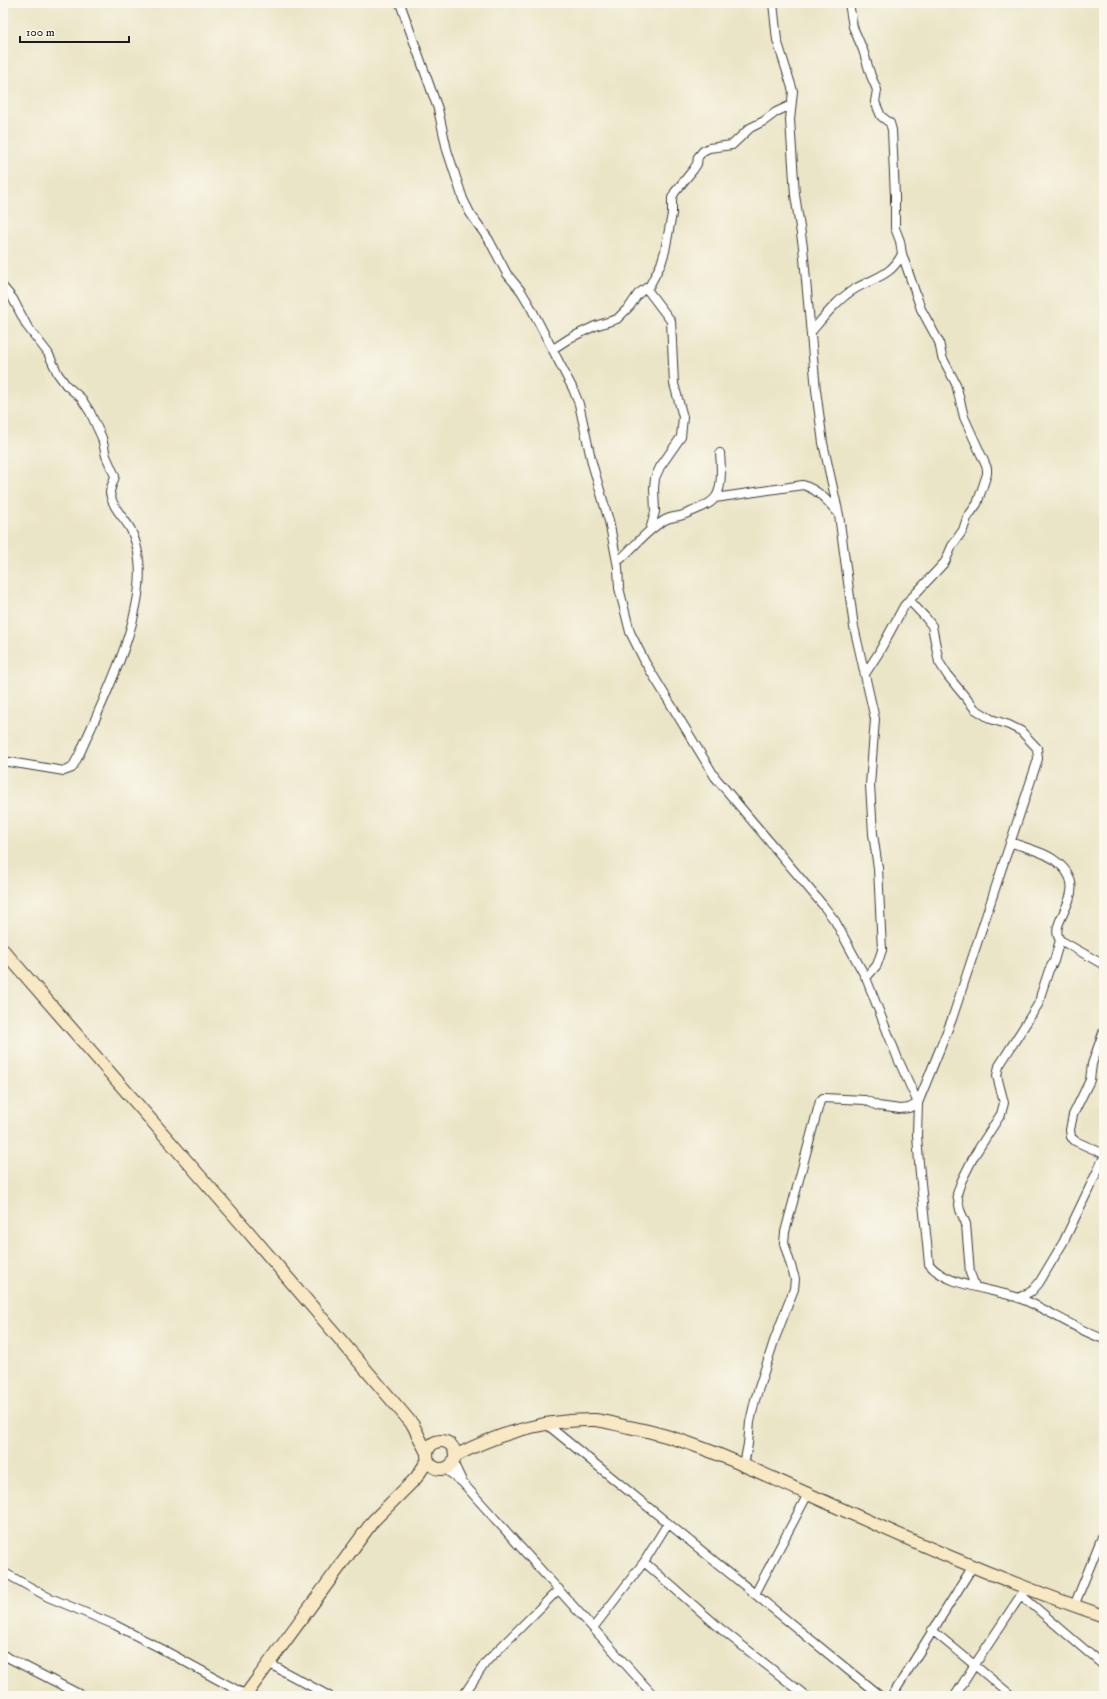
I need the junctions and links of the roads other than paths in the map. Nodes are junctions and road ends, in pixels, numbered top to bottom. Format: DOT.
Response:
graph roads {
  1 [pos="400,3"];
  2 [pos="773,3"];
  3 [pos="849,3"];
  4 [pos="791,105"];
  5 [pos="902,254"];
  6 [pos="3,287"];
  7 [pos="646,288"];
  8 [pos="811,332"];
  9 [pos="553,349"];
  10 [pos="720,453"];
  11 [pos="715,498"];
  12 [pos="839,515"];
  13 [pos="650,530"];
  14 [pos="617,562"];
  15 [pos="909,600"];
  16 [pos="865,674"];
  17 [pos="3,761"];
  18 [pos="1010,842"];
  19 [pos="1060,940"];
  20 [pos="3,950"];
  21 [pos="1104,965"];
  22 [pos="866,978"];
  23 [pos="1104,1030"];
  24 [pos="918,1103"];
  25 [pos="1104,1155"];
  26 [pos="975,1286"];
  27 [pos="1018,1298"];
  28 [pos="1104,1339"];
  29 [pos="545,1423"];
  30 [pos="413,1425"];
  31 [pos="438,1441"];
  32 [pos="479,1443"];
  33 [pos="450,1444"];
  34 [pos="427,1457"];
  35 [pos="448,1464"];
  36 [pos="744,1465"];
  37 [pos="416,1478"];
  38 [pos="808,1494"];
  39 [pos="668,1523"];
  40 [pos="1104,1532"];
  41 [pos="644,1562"];
  42 [pos="973,1566"];
  43 [pos="3,1572"];
  44 [pos="559,1589"];
  45 [pos="1025,1592"];
  46 [pos="755,1594"];
  47 [pos="1074,1606"];
  48 [pos="1104,1616"];
  49 [pos="593,1628"];
  50 [pos="932,1630"];
  51 [pos="3,1655"];
  52 [pos="270,1664"];
  53 [pos="974,1665"];
  54 [pos="1104,1666"];
  55 [pos="83,1696"];
  56 [pos="246,1696"];
  57 [pos="329,1696"];
  58 [pos="463,1696"];
  59 [pos="654,1696"];
  60 [pos="806,1696"];
  61 [pos="880,1696"];
  62 [pos="892,1696"];
  63 [pos="955,1696"];
  64 [pos="1012,1696"];
  1 -- 9 [label="street"];
  2 -- 4 [label="street"];
  3 -- 5 [label="street"];
  4 -- 7 [label="street"];
  4 -- 8 [label="street"];
  5 -- 8 [label="street"];
  5 -- 15 [label="street"];
  6 -- 17 [label="street"];
  7 -- 9 [label="street"];
  7 -- 13 [label="street"];
  8 -- 12 [label="street"];
  9 -- 14 [label="street"];
  10 -- 11 [label="street"];
  11 -- 12 [label="street"];
  11 -- 13 [label="street"];
  12 -- 16 [label="street"];
  13 -- 14 [label="street"];
  14 -- 22 [label="street"];
  15 -- 16 [label="street"];
  15 -- 18 [label="street"];
  16 -- 22 [label="street"];
  18 -- 19 [label="street"];
  18 -- 24 [label="street"];
  19 -- 21 [label="street"];
  19 -- 26 [label="street"];
  20 -- 30 [label="main road"];
  22 -- 24 [label="street"];
  23 -- 25 [label="street"];
  24 -- 26 [label="street"];
  24 -- 36 [label="street"];
  25 -- 27 [label="street"];
  26 -- 27 [label="street"];
  27 -- 28 [label="street"];
  29 -- 32 [label="main road"];
  29 -- 36 [label="main road"];
  29 -- 39 [label="street"];
  30 -- 31 [label="main road"];
  30 -- 34 [label="main road"];
  31 -- 33 [label="main road"];
  31 -- 34 [label="main road"];
  32 -- 33 [label="main road"];
  32 -- 35 [label="main road"];
  33 -- 35 [label="main road"];
  34 -- 35 [label="main road"];
  34 -- 37 [label="main road"];
  35 -- 37 [label="main road"];
  35 -- 44 [label="street"];
  36 -- 38 [label="main road"];
  37 -- 52 [label="main road"];
  38 -- 42 [label="main road"];
  38 -- 46 [label="street"];
  39 -- 41 [label="street"];
  39 -- 46 [label="street"];
  40 -- 47 [label="street"];
  41 -- 49 [label="street"];
  41 -- 60 [label="street"];
  42 -- 45 [label="main road"];
  42 -- 50 [label="street"];
  43 -- 56 [label="street"];
  44 -- 49 [label="street"];
  44 -- 58 [label="street"];
  45 -- 47 [label="main road"];
  45 -- 53 [label="street"];
  45 -- 54 [label="street"];
  46 -- 61 [label="street"];
  47 -- 48 [label="main road"];
  49 -- 59 [label="street"];
  50 -- 53 [label="street"];
  50 -- 62 [label="street"];
  51 -- 55 [label="street"];
  52 -- 56 [label="main road"];
  52 -- 57 [label="street"];
  53 -- 63 [label="street"];
  53 -- 64 [label="street"];
}
